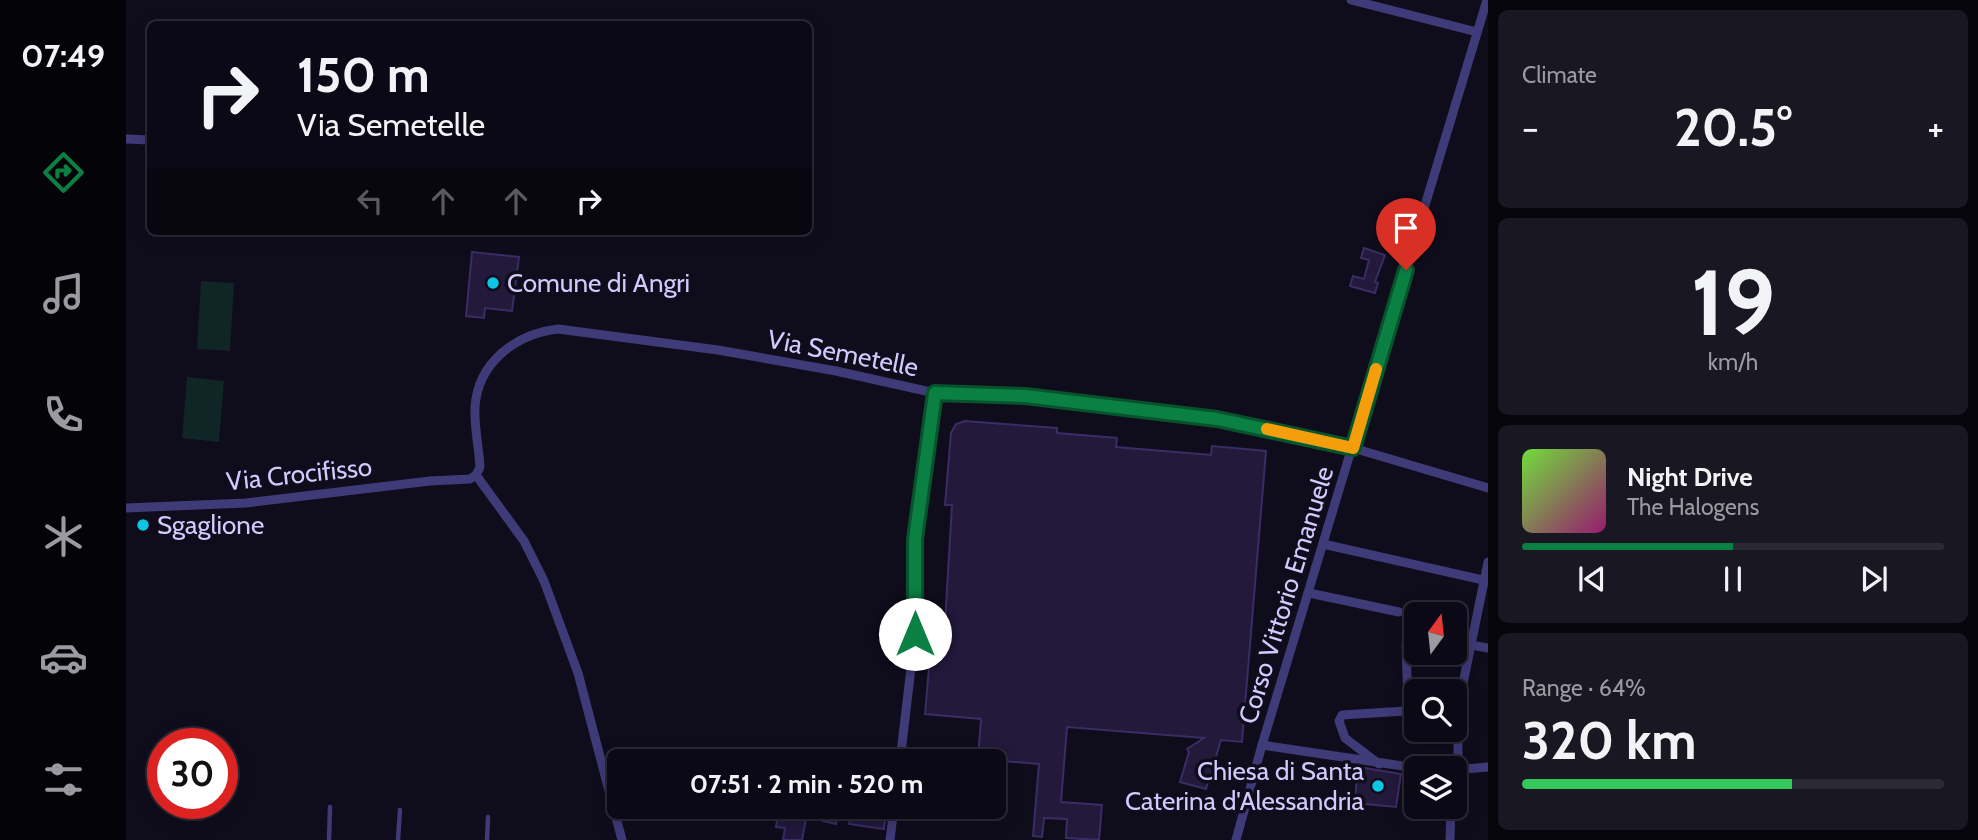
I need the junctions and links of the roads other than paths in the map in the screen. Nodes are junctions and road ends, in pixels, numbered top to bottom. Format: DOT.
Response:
graph roads {
  1 [pos="1351,0"];
  2 [pos="1487,0"];
  3 [pos="1477,32"];
  4 [pos="126,139"];
  5 [pos="147,140"];
  6 [pos="935,393"];
  7 [pos="1353,448"];
  8 [pos="476,475"];
  9 [pos="1488,488"];
  10 [pos="126,508"];
  11 [pos="1323,544"];
  12 [pos="1488,562"];
  13 [pos="1486,581"];
  14 [pos="1308,593"];
  15 [pos="1399,612"];
  16 [pos="1467,644"];
  17 [pos="1470,645"];
  18 [pos="1488,648"];
  19 [pos="1407,665"];
  20 [pos="1464,679"];
  21 [pos="1262,745"];
  22 [pos="901,749"];
  23 [pos="1379,764"];
  24 [pos="1404,767"];
  25 [pos="1488,767"];
  26 [pos="1467,769"];
  27 [pos="330,807"];
  28 [pos="400,810"];
  29 [pos="488,817"];
  30 [pos="893,819"];
  31 [pos="1451,819"];
  32 [pos="329,840"];
  33 [pos="398,840"];
  34 [pos="486,840"];
  35 [pos="622,840"];
  36 [pos="890,840"];
  37 [pos="1236,840"];
  38 [pos="1450,840"];
  1 -- 3 [label="street"];
  2 -- 3 [label="street, Corso Vittorio Emanuele"];
  3 -- 7 [label="street, Corso Vittorio Emanuele"];
  4 -- 5 [label="street"];
  6 -- 7 [label="street, Via Semetelle"];
  6 -- 8 [label="street, Via Semetelle"];
  6 -- 22 [label="street"];
  7 -- 9 [label="street, Via Semetelle"];
  7 -- 11 [label="street, Corso Vittorio Emanuele"];
  8 -- 10 [label="street, Via Crocifisso"];
  8 -- 35 [label="street"];
  11 -- 13 [label="street"];
  11 -- 14 [label="street, Corso Vittorio Emanuele"];
  12 -- 13 [label="street"];
  13 -- 17 [label="street"];
  14 -- 15 [label="street"];
  14 -- 21 [label="street, Corso Vittorio Emanuele"];
  16 -- 17 [label="street"];
  17 -- 18 [label="street"];
  17 -- 20 [label="street"];
  19 -- 23 [label="street"];
  21 -- 23 [label="street"];
  21 -- 37 [label="street, Corso Vittorio Emanuele"];
  23 -- 24 [label="street"];
  25 -- 26 [label="street"];
  27 -- 32 [label="lane"];
  28 -- 33 [label="lane"];
  29 -- 34 [label="lane"];
  30 -- 36 [label="street"];
  31 -- 38 [label="street"];
}
